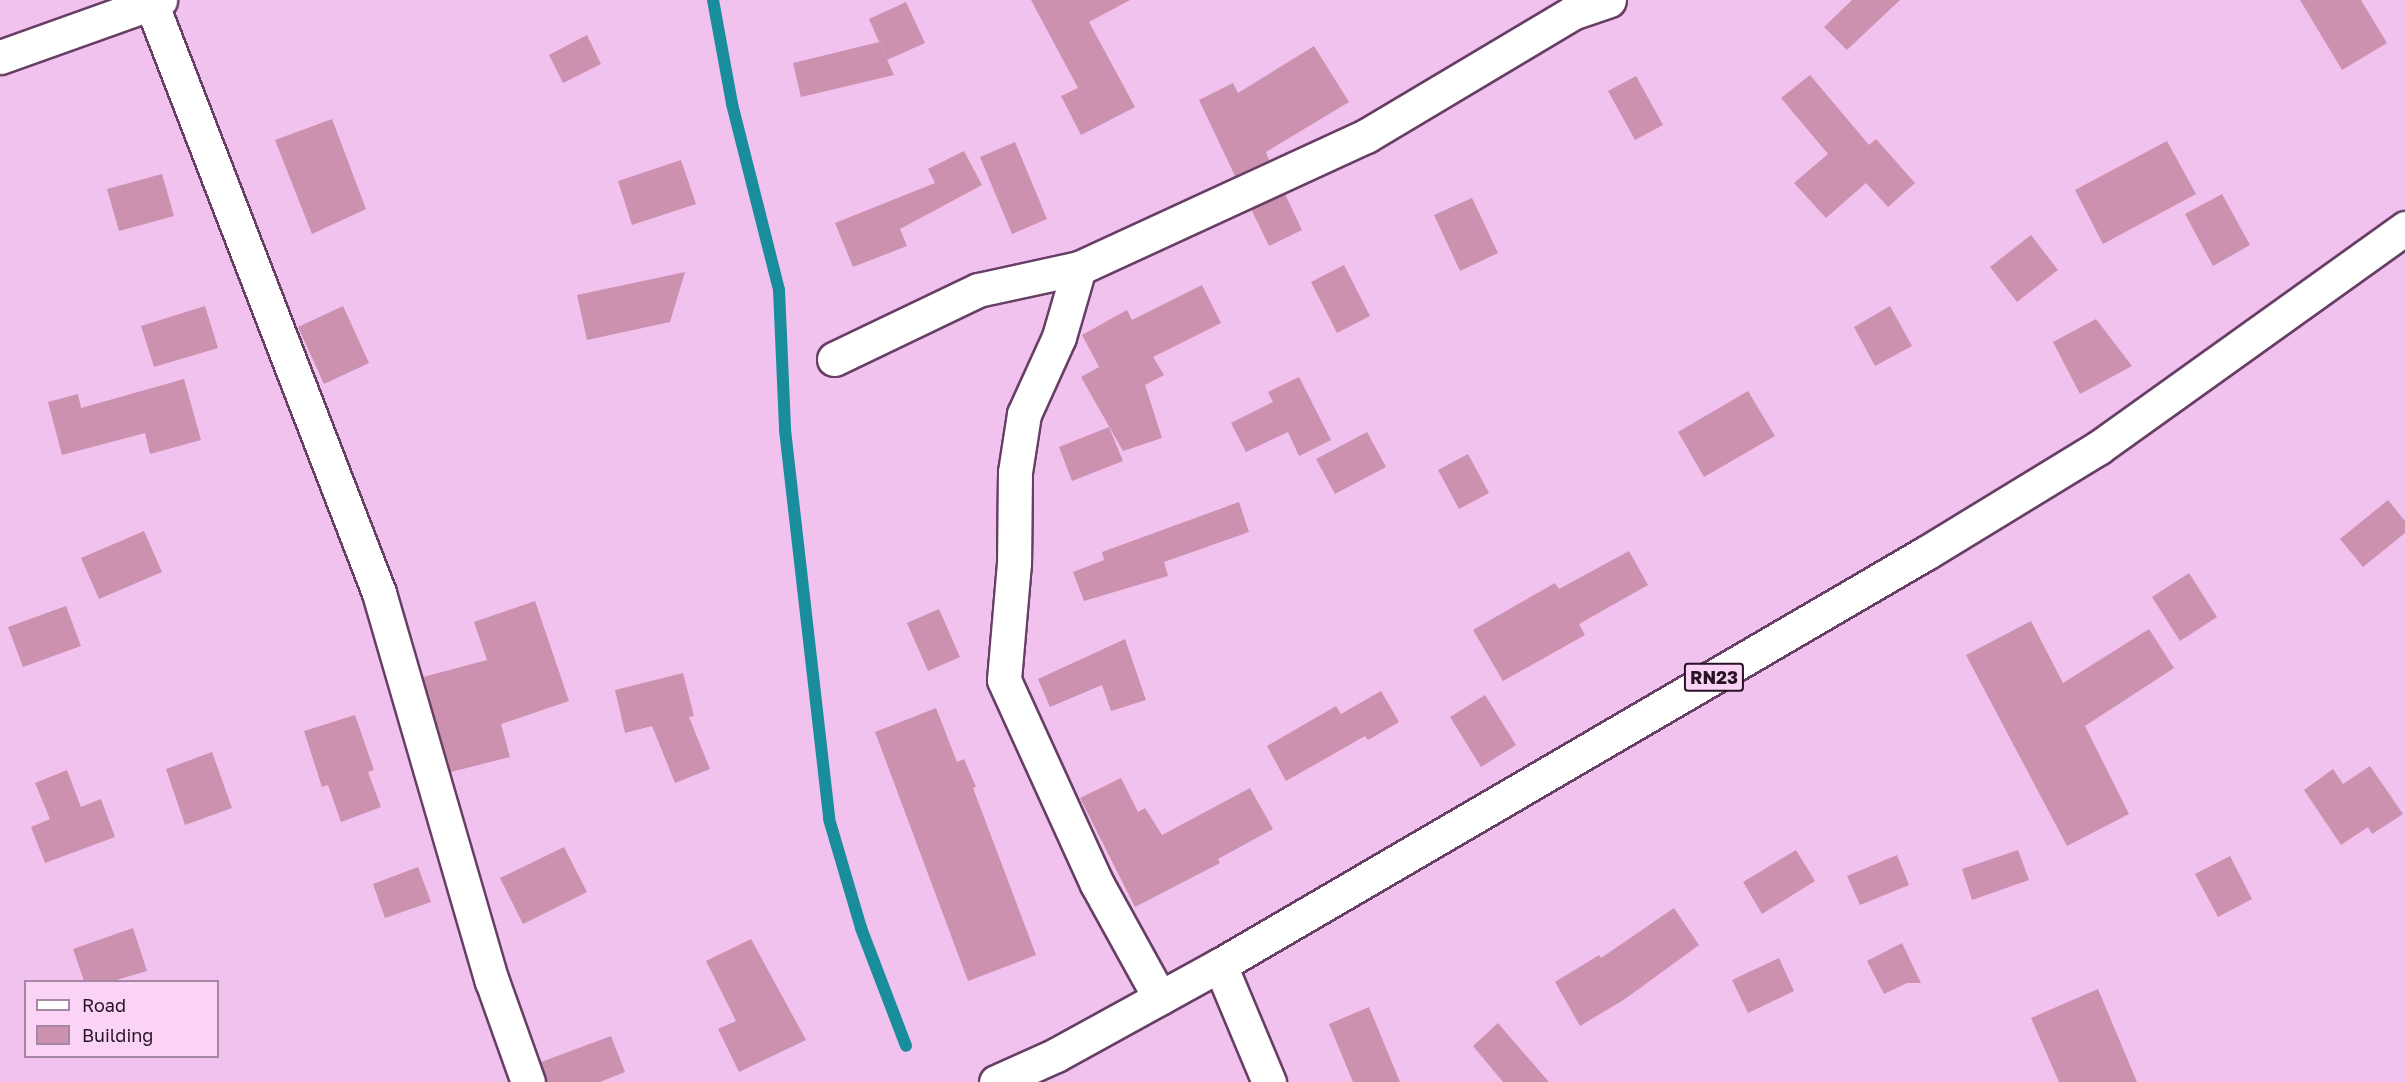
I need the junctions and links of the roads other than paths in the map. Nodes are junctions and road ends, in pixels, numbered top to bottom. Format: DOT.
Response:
graph roads {
  1 [pos="1609,0"];
  2 [pos="154,1"];
  3 [pos="0,57"];
  4 [pos="2405,228"];
  5 [pos="1079,268"];
  6 [pos="834,358"];
  7 [pos="1220,965"];
  8 [pos="1160,998"];
  9 [pos="528,1082"];
  10 [pos="996,1082"];
  11 [pos="1269,1082"];
  1 -- 5 [label="street"];
  2 -- 3 [label="street"];
  2 -- 9 [label="street"];
  4 -- 7 [label="street, RN23"];
  5 -- 6 [label="street"];
  5 -- 8 [label="street"];
  7 -- 8 [label="street, RN23"];
  7 -- 11 [label="street"];
  8 -- 10 [label="street, RN23"];
}
